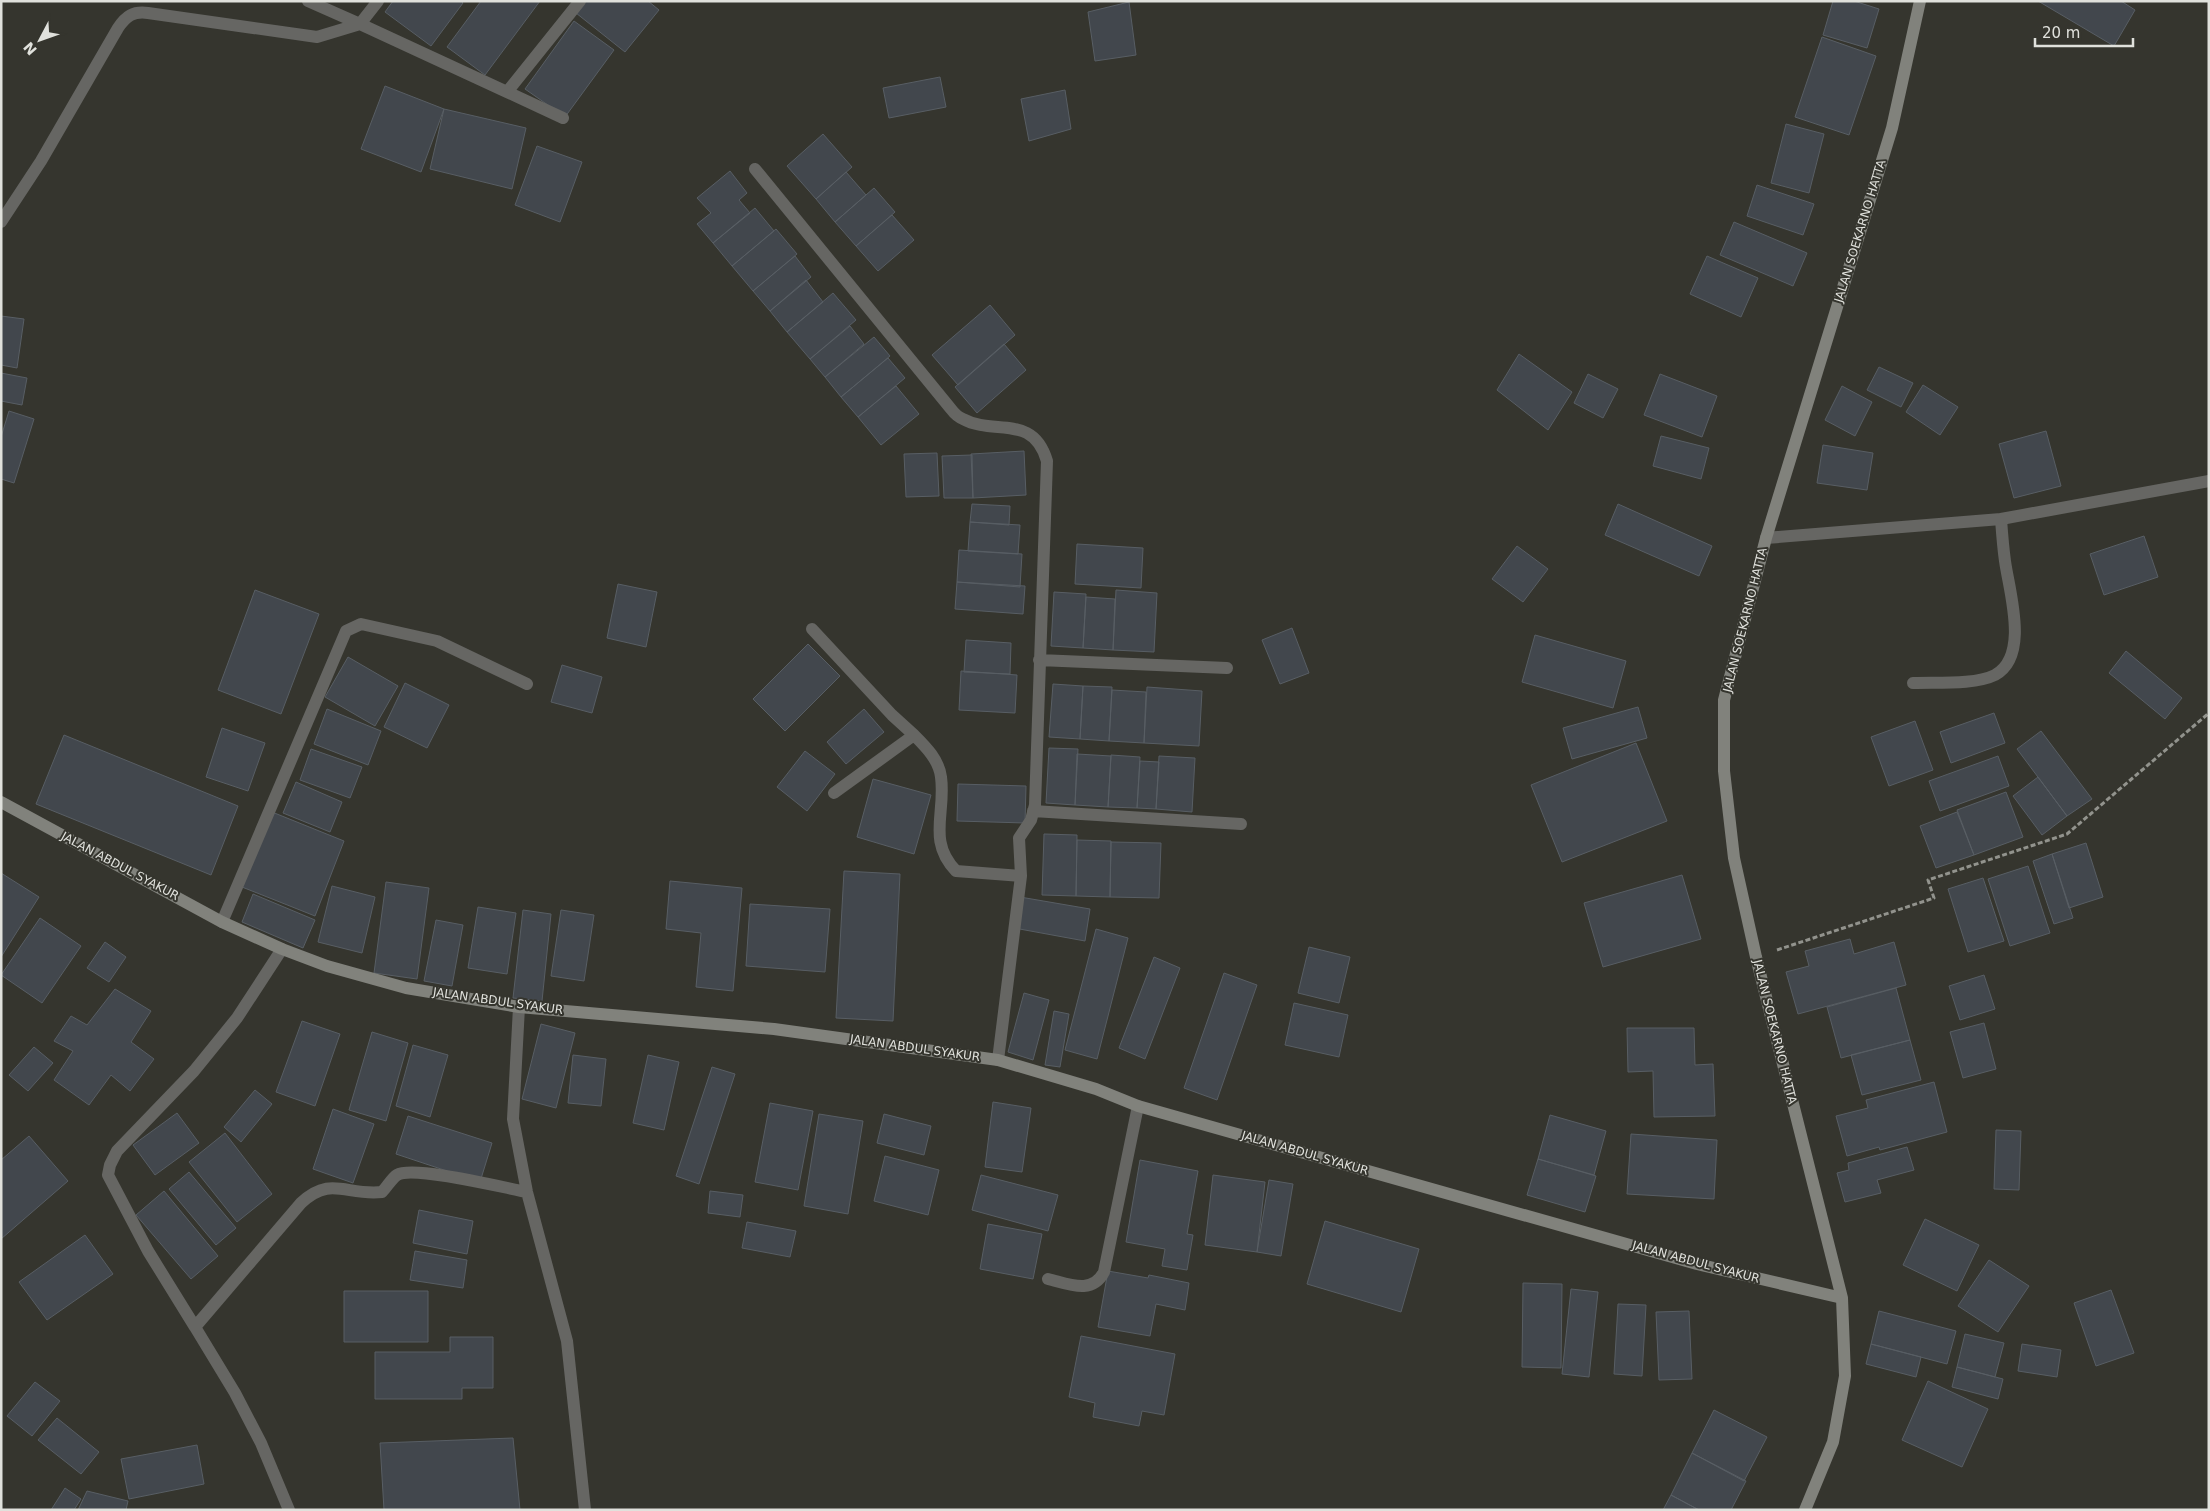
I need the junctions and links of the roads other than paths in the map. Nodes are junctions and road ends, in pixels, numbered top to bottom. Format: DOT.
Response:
graph roads {
  1 [pos="308,1"];
  2 [pos="378,1"];
  3 [pos="580,1"];
  4 [pos="1920,1"];
  5 [pos="360,24"];
  6 [pos="507,92"];
  7 [pos="563,118"];
  8 [pos="755,170"];
  9 [pos="1,222"];
  10 [pos="2209,481"];
  11 [pos="2001,519"];
  12 [pos="1766,538"];
  13 [pos="812,629"];
  14 [pos="1039,660"];
  15 [pos="1227,668"];
  16 [pos="527,684"];
  17 [pos="1913,684"];
  18 [pos="914,735"];
  19 [pos="834,793"];
  20 [pos="1,802"];
  21 [pos="1033,811"];
  22 [pos="1241,824"];
  23 [pos="1021,876"];
  24 [pos="222,922"];
  25 [pos="282,949"];
  26 [pos="519,1006"];
  27 [pos="998,1060"];
  28 [pos="1138,1106"];
  29 [pos="527,1192"];
  30 [pos="1048,1279"];
  31 [pos="1842,1298"];
  32 [pos="195,1327"];
  33 [pos="289,1510"];
  34 [pos="585,1510"];
  35 [pos="1805,1510"];
  1 -- 5 [label="street"];
  2 -- 5 [label="street"];
  3 -- 6 [label="street"];
  4 -- 12 [label="street, JALAN SOEKARNO HATTA"];
  5 -- 6 [label="street"];
  5 -- 9 [label="street"];
  6 -- 7 [label="street"];
  8 -- 14 [label="street"];
  10 -- 11 [label="street"];
  11 -- 12 [label="street"];
  11 -- 17 [label="street"];
  12 -- 31 [label="street, JALAN SOEKARNO HATTA"];
  13 -- 18 [label="street"];
  14 -- 15 [label="street"];
  14 -- 21 [label="street"];
  16 -- 24 [label="street"];
  18 -- 19 [label="street"];
  18 -- 23 [label="street"];
  20 -- 24 [label="street, JALAN ABDUL SYAKUR"];
  21 -- 22 [label="street"];
  21 -- 23 [label="street"];
  23 -- 27 [label="street"];
  24 -- 25 [label="street, JALAN ABDUL SYAKUR"];
  25 -- 26 [label="street, JALAN ABDUL SYAKUR"];
  25 -- 32 [label="street"];
  26 -- 27 [label="street, JALAN ABDUL SYAKUR"];
  26 -- 29 [label="street"];
  27 -- 28 [label="street, JALAN ABDUL SYAKUR"];
  28 -- 30 [label="street"];
  28 -- 31 [label="street, JALAN ABDUL SYAKUR"];
  29 -- 32 [label="street"];
  29 -- 34 [label="street"];
  31 -- 35 [label="street, JALAN SOEKARNO HATTA"];
  32 -- 33 [label="street"];
}
